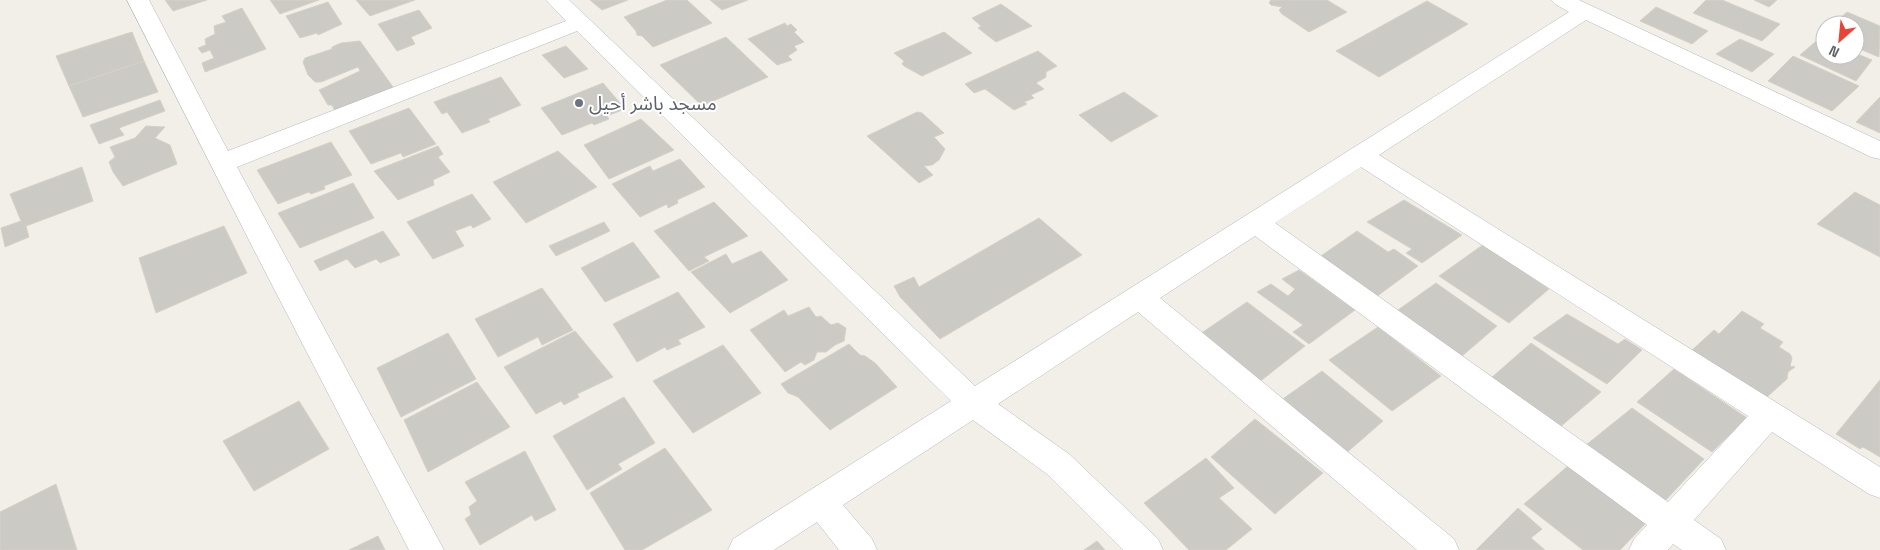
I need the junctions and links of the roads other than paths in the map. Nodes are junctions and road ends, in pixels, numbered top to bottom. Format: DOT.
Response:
graph roads {
  1 [pos="138,0"];
  2 [pos="557,0"];
  3 [pos="1573,6"];
  4 [pos="579,23"];
  5 [pos="1880,151"];
  6 [pos="1361,155"];
  7 [pos="224,163"];
  8 [pos="1256,223"];
  9 [pos="1140,298"];
  10 [pos="974,404"];
  11 [pos="1769,414"];
  12 [pos="1880,484"];
  13 [pos="821,502"];
  14 [pos="1670,523"];
  15 [pos="427,550"];
  16 [pos="745,550"];
  17 [pos="860,550"];
  18 [pos="1146,550"];
  19 [pos="1442,550"];
  20 [pos="1646,550"];
  21 [pos="1708,550"];
  1 -- 7 [label="street"];
  2 -- 4 [label="street"];
  3 -- 5 [label="street"];
  3 -- 6 [label="street"];
  4 -- 7 [label="street"];
  4 -- 10 [label="street"];
  6 -- 8 [label="street"];
  6 -- 11 [label="street"];
  7 -- 15 [label="street"];
  8 -- 9 [label="street"];
  8 -- 14 [label="street"];
  9 -- 10 [label="street"];
  9 -- 19 [label="street"];
  10 -- 13 [label="street"];
  10 -- 18 [label="street"];
  11 -- 12 [label="street"];
  11 -- 14 [label="street"];
  13 -- 16 [label="street"];
  13 -- 17 [label="street"];
  14 -- 20 [label="street"];
  14 -- 21 [label="street"];
}
